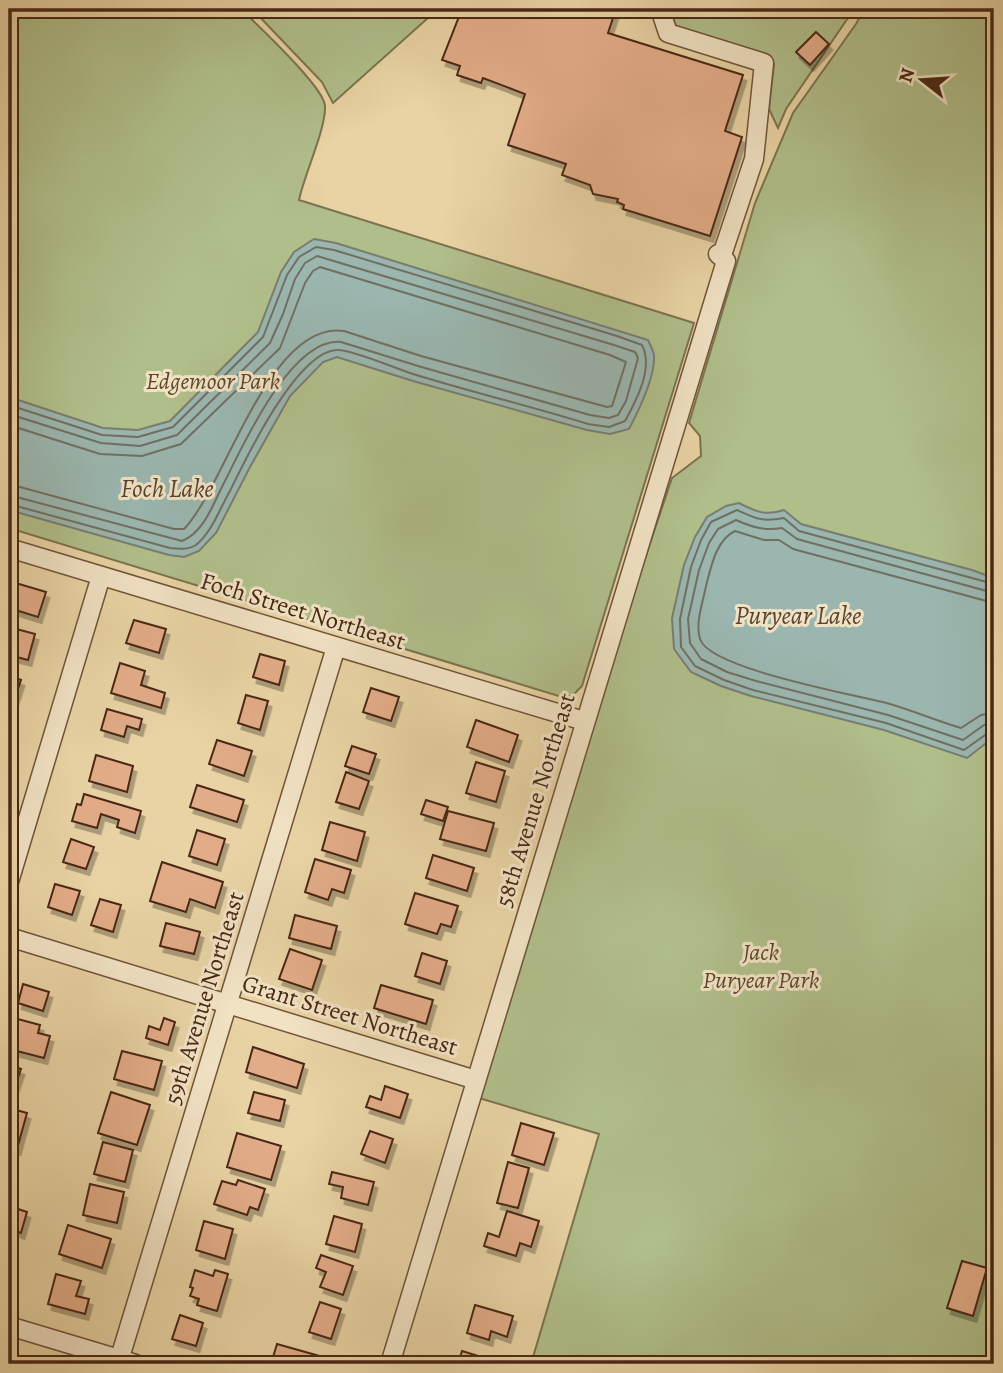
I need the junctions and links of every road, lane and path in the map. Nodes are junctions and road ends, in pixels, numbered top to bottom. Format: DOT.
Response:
graph roads {
  1 [pos="660,9"];
  2 [pos="9,548"];
  3 [pos="101,576"];
  4 [pos="336,647"];
  5 [pos="584,721"];
  6 [pos="9,882"];
  7 [pos="9,937"];
  8 [pos="228,1003"];
  9 [pos="476,1080"];
  10 [pos="9,1326"];
  11 [pos="125,1363"];
  12 [pos="390,1364"];
  1 -- 5 [label="street, 58th Avenue Northeast"];
  2 -- 3 [label="street, Foch Street Northeast"];
  3 -- 4 [label="street, Foch Street Northeast"];
  3 -- 6 [label="street"];
  4 -- 5 [label="street, Foch Street Northeast"];
  4 -- 8 [label="street, 59th Avenue Northeast"];
  5 -- 9 [label="street, 58th Avenue Northeast"];
  7 -- 8 [label="street, Grant Street Northeast"];
  8 -- 9 [label="street, Grant Street Northeast"];
  8 -- 11 [label="street, 59th Avenue Northeast"];
  9 -- 12 [label="street, 58th Avenue Northeast"];
  10 -- 11 [label="street"];
}
